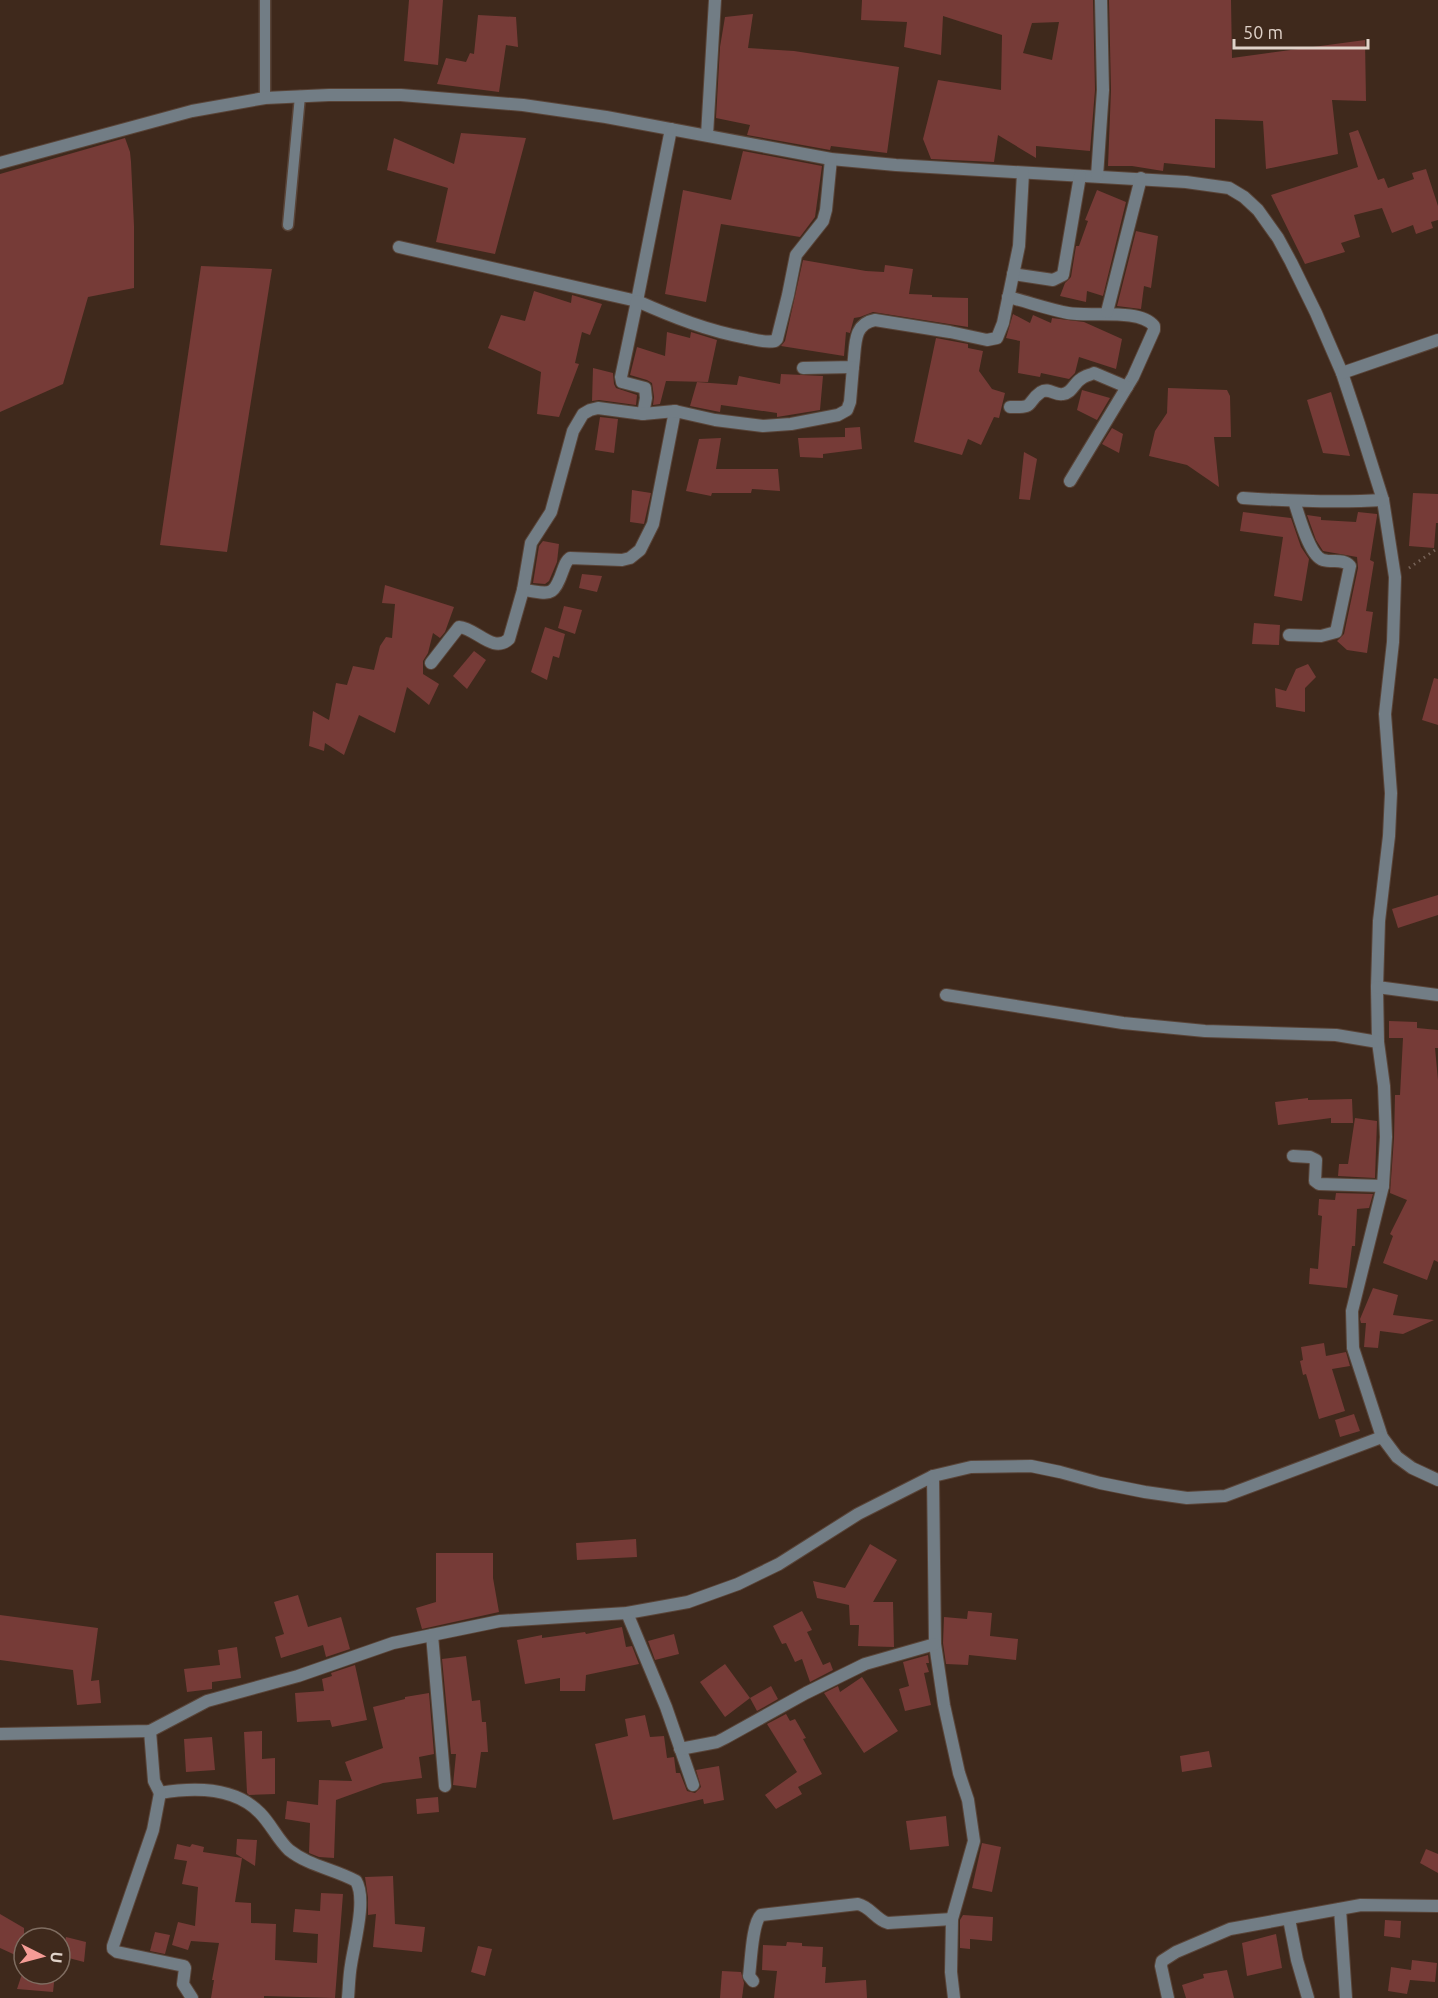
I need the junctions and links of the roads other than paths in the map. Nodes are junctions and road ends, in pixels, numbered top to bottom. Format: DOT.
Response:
graph roads {
  1 [pos="265,0"];
  2 [pos="715,0"];
  3 [pos="1101,0"];
  4 [pos="300,96"];
  5 [pos="265,98"];
  6 [pos="671,129"];
  7 [pos="707,135"];
  8 [pos="831,159"];
  9 [pos="0,163"];
  10 [pos="1023,173"];
  11 [pos="1080,176"];
  12 [pos="1097,176"];
  13 [pos="1142,178"];
  14 [pos="288,225"];
  15 [pos="399,247"];
  16 [pos="1013,274"];
  17 [pos="1008,297"];
  18 [pos="637,301"];
  19 [pos="1107,312"];
  20 [pos="1438,340"];
  21 [pos="853,367"];
  22 [pos="803,368"];
  23 [pos="1342,373"];
  24 [pos="1127,387"];
  25 [pos="1010,407"];
  26 [pos="675,411"];
  27 [pos="643,414"];
  28 [pos="1070,481"];
  29 [pos="1243,498"];
  30 [pos="1383,500"];
  31 [pos="1294,501"];
  32 [pos="523,590"];
  33 [pos="1289,635"];
  34 [pos="431,663"];
  35 [pos="1377,987"];
  36 [pos="946,995"];
  37 [pos="1438,995"];
  38 [pos="1378,1042"];
  39 [pos="1293,1156"];
  40 [pos="1383,1186"];
  41 [pos="1382,1437"];
  42 [pos="933,1476"];
  43 [pos="1438,1480"];
  44 [pos="627,1613"];
  45 [pos="432,1635"];
  46 [pos="935,1644"];
  47 [pos="150,1731"];
  48 [pos="0,1734"];
  49 [pos="680,1749"];
  50 [pos="693,1785"];
  51 [pos="445,1786"];
  52 [pos="160,1793"];
  53 [pos="1438,1906"];
  54 [pos="1340,1909"];
  55 [pos="952,1919"];
  56 [pos="1289,1919"];
  57 [pos="753,1981"];
  58 [pos="192,1998"];
  59 [pos="348,1998"];
  60 [pos="954,1998"];
  61 [pos="1168,1998"];
  62 [pos="1308,1998"];
  63 [pos="1346,1998"];
  1 -- 5 [label="lane"];
  2 -- 7 [label="street"];
  3 -- 12 [label="street"];
  4 -- 5 [label="street"];
  4 -- 6 [label="street"];
  4 -- 14 [label="lane"];
  5 -- 9 [label="street"];
  6 -- 7 [label="street"];
  6 -- 18 [label="street"];
  7 -- 8 [label="street"];
  8 -- 10 [label="street"];
  8 -- 18 [label="street"];
  10 -- 11 [label="street"];
  10 -- 16 [label="street"];
  11 -- 12 [label="street"];
  11 -- 16 [label="street"];
  12 -- 13 [label="street"];
  13 -- 19 [label="street"];
  13 -- 23 [label="street"];
  15 -- 18 [label="street"];
  16 -- 17 [label="street"];
  17 -- 19 [label="street"];
  17 -- 21 [label="street"];
  18 -- 27 [label="street"];
  19 -- 24 [label="street"];
  20 -- 23 [label="street"];
  21 -- 22 [label="street"];
  21 -- 26 [label="street"];
  23 -- 30 [label="street"];
  24 -- 25 [label="street"];
  24 -- 28 [label="street"];
  26 -- 27 [label="street"];
  26 -- 32 [label="street"];
  27 -- 32 [label="street"];
  29 -- 31 [label="street"];
  30 -- 31 [label="street"];
  30 -- 35 [label="street"];
  31 -- 33 [label="street"];
  32 -- 34 [label="street"];
  35 -- 37 [label="street"];
  35 -- 38 [label="street"];
  36 -- 38 [label="street"];
  38 -- 40 [label="street"];
  39 -- 40 [label="street"];
  40 -- 41 [label="street"];
  41 -- 42 [label="street"];
  41 -- 43 [label="street"];
  42 -- 44 [label="street"];
  42 -- 46 [label="street"];
  44 -- 45 [label="street"];
  44 -- 49 [label="street"];
  45 -- 47 [label="street"];
  45 -- 51 [label="street"];
  46 -- 49 [label="street"];
  46 -- 55 [label="street"];
  47 -- 48 [label="street"];
  47 -- 52 [label="street"];
  49 -- 50 [label="street"];
  52 -- 58 [label="street"];
  52 -- 59 [label="street"];
  53 -- 54 [label="street"];
  54 -- 56 [label="street"];
  54 -- 63 [label="street"];
  55 -- 57 [label="street"];
  55 -- 60 [label="street"];
  56 -- 61 [label="street"];
  56 -- 62 [label="street"];
}
